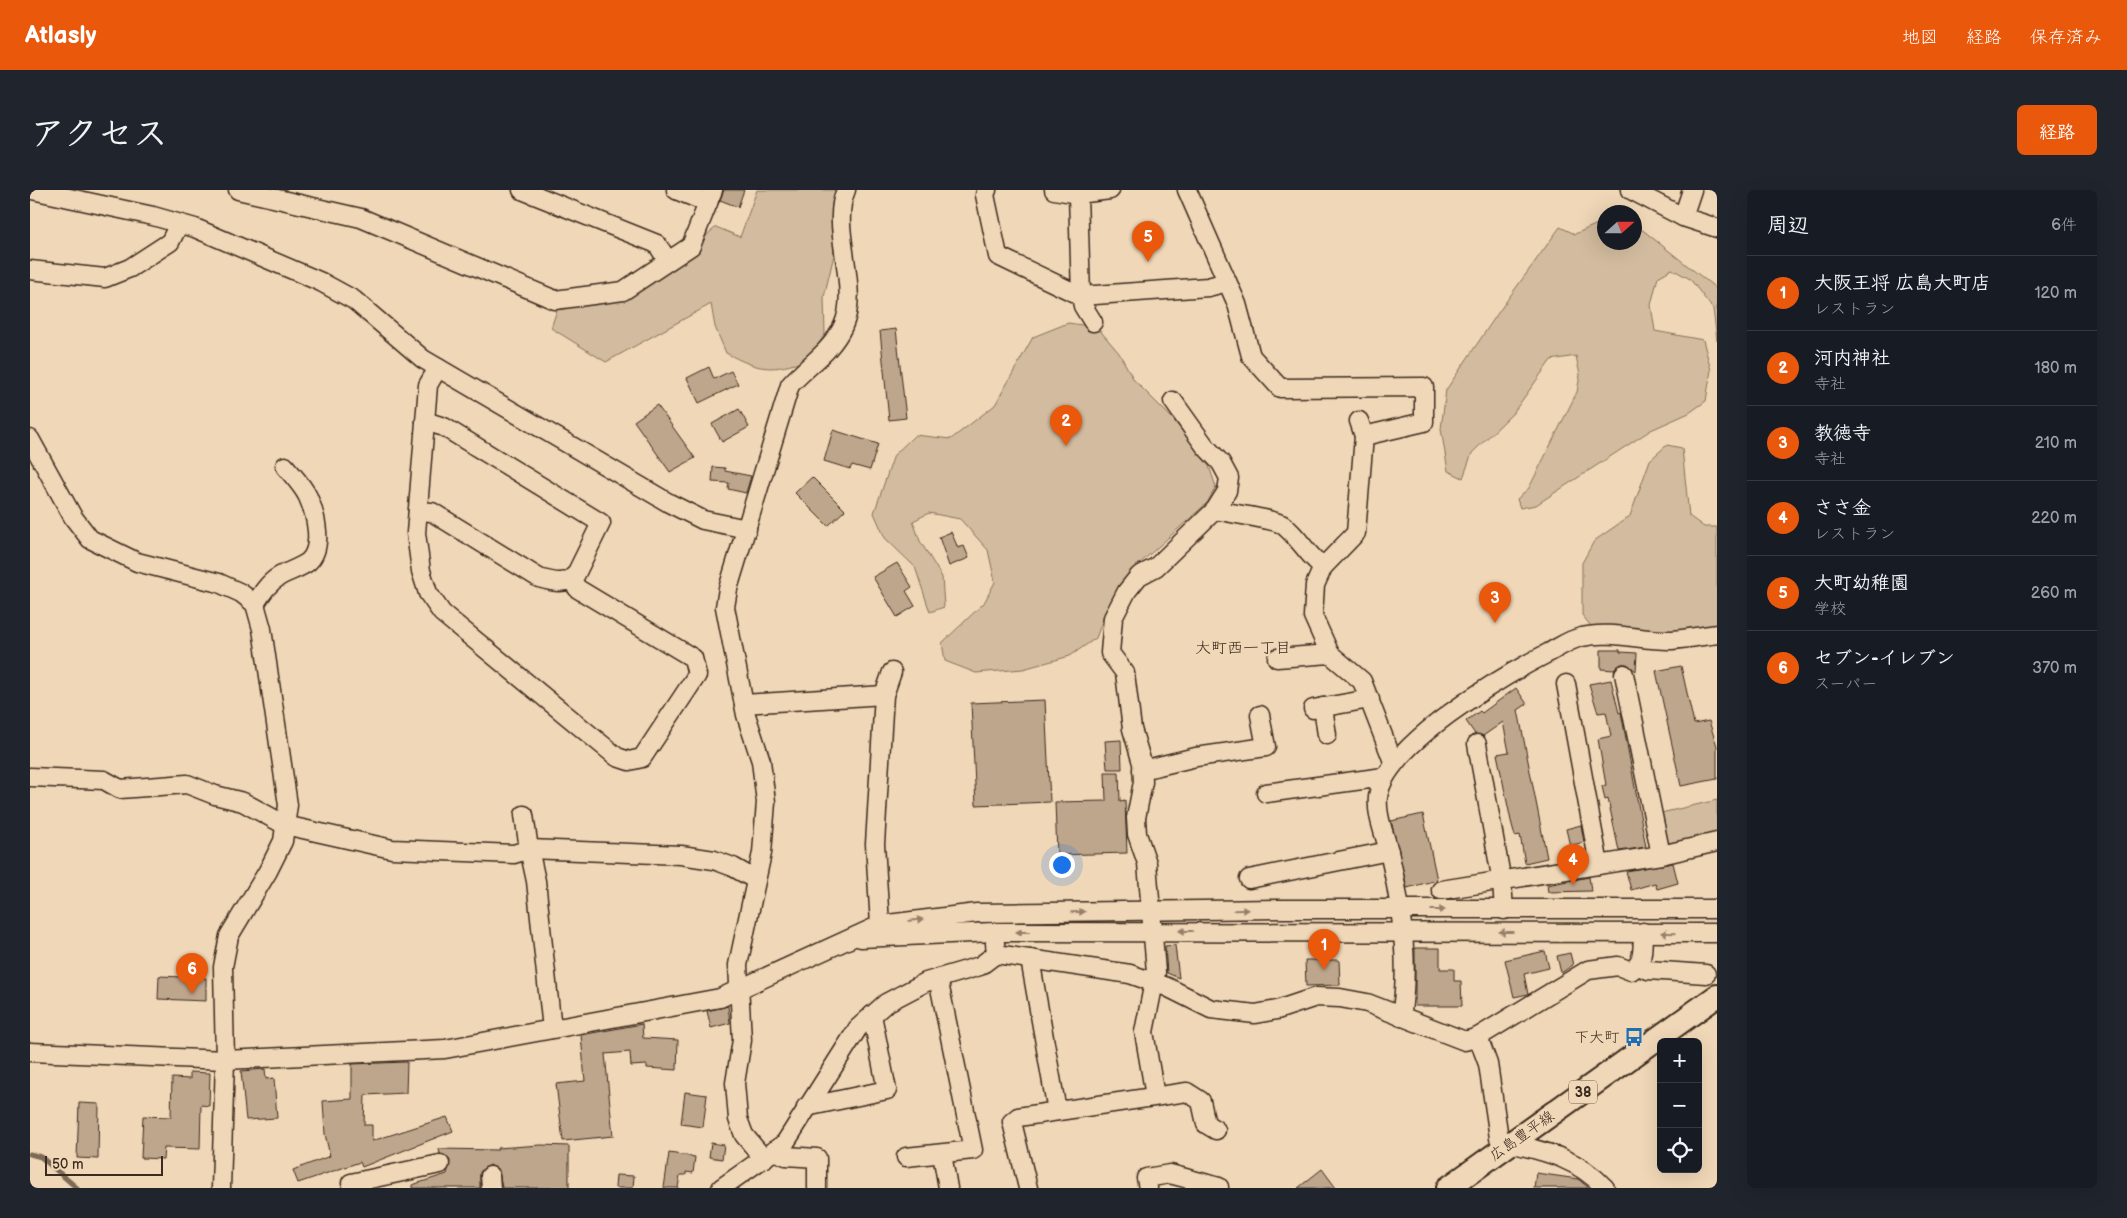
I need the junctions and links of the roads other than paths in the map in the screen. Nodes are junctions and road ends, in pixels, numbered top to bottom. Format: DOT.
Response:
graph roads {
  1 [pos="32,190"];
  2 [pos="238,190"];
  3 [pos="522,190"];
  4 [pos="676,190"];
  5 [pos="846,190"];
  6 [pos="987,190"];
  7 [pos="1054,190"];
  8 [pos="1110,190"];
  9 [pos="1187,190"];
  10 [pos="1631,190"];
  11 [pos="1692,190"];
  12 [pos="267,193"];
  13 [pos="1078,194"];
  14 [pos="710,196"];
  15 [pos="1683,217"];
  16 [pos="179,224"];
  17 [pos="1717,228"];
  18 [pos="668,261"];
  19 [pos="30,270"];
  20 [pos="1227,282"];
  21 [pos="1081,296"];
  22 [pos="1093,322"];
  23 [pos="438,368"];
  24 [pos="1172,401"];
  25 [pos="425,421"];
  26 [pos="30,439"];
  27 [pos="285,466"];
  28 [pos="1215,510"];
  29 [pos="418,511"];
  30 [pos="747,529"];
  31 [pos="1323,567"];
  32 [pos="571,580"];
  33 [pos="255,604"];
  34 [pos="1717,634"];
  35 [pos="1330,654"];
  36 [pos="1277,658"];
  37 [pos="892,672"];
  38 [pos="1624,674"];
  39 [pos="1566,684"];
  40 [pos="884,695"];
  41 [pos="1370,698"];
  42 [pos="744,704"];
  43 [pos="1260,715"];
  44 [pos="1327,735"];
  45 [pos="1477,744"];
  46 [pos="1142,770"];
  47 [pos="1389,771"];
  48 [pos="30,777"];
  49 [pos="1266,793"];
  50 [pos="524,815"];
  51 [pos="285,825"];
  52 [pos="1717,842"];
  53 [pos="529,850"];
  54 [pos="1389,851"];
  55 [pos="1661,855"];
  56 [pos="1599,865"];
  57 [pos="1249,879"];
  58 [pos="756,880"];
  59 [pos="1502,882"];
  60 [pos="1440,890"];
  61 [pos="1401,910"];
  62 [pos="1504,910"];
  63 [pos="1717,910"];
  64 [pos="1152,911"];
  65 [pos="880,925"];
  66 [pos="1153,931"];
  67 [pos="994,932"];
  68 [pos="1402,932"];
  69 [pos="1643,932"];
  70 [pos="1717,933"];
  71 [pos="853,938"];
  72 [pos="996,954"];
  73 [pos="1030,959"];
  74 [pos="1638,966"];
  75 [pos="1706,974"];
  76 [pos="938,978"];
  77 [pos="1154,982"];
  78 [pos="738,990"];
  79 [pos="1717,996"];
  80 [pos="872,1015"];
  81 [pos="1401,1017"];
  82 [pos="552,1029"];
  83 [pos="1478,1037"];
  84 [pos="30,1052"];
  85 [pos="225,1060"];
  86 [pos="1156,1096"];
  87 [pos="806,1107"];
  88 [pos="1056,1111"];
  89 [pos="1216,1130"];
  90 [pos="1507,1146"];
  91 [pos="942,1154"];
  92 [pos="768,1155"];
  93 [pos="906,1157"];
  94 [pos="440,1164"];
  95 [pos="402,1181"];
  96 [pos="351,1183"];
  97 [pos="1219,1187"];
  98 [pos="221,1188"];
  99 [pos="721,1188"];
  100 [pos="818,1188"];
  101 [pos="948,1188"];
  102 [pos="1028,1188"];
  103 [pos="1148,1188"];
  104 [pos="1448,1188"];
  105 [pos="1605,1188"];
  1 -- 16 [label="street"];
  2 -- 12 [label="street"];
  3 -- 18 [label="street"];
  4 -- 14 [label="street"];
  5 -- 30 [label="street"];
  6 -- 21 [label="street"];
  7 -- 13 [label="street"];
  8 -- 13 [label="street"];
  9 -- 20 [label="street"];
  10 -- 15 [label="street"];
  11 -- 15 [label="street"];
  12 -- 18 [label="street"];
  13 -- 21 [label="street"];
  14 -- 18 [label="street"];
  15 -- 17 [label="street"];
  16 -- 19 [label="street"];
  16 -- 23 [label="street"];
  20 -- 21 [label="street"];
  20 -- 31 [label="street"];
  21 -- 22 [label="street"];
  23 -- 25 [label="street"];
  23 -- 30 [label="street"];
  24 -- 28 [label="street"];
  25 -- 29 [label="street"];
  25 -- 32 [label="street"];
  26 -- 33 [label="street"];
  27 -- 33 [label="street"];
  28 -- 31 [label="street"];
  28 -- 46 [label="street"];
  29 -- 32 [label="street"];
  29 -- 32 [label="street"];
  30 -- 42 [label="street"];
  31 -- 35 [label="street"];
  33 -- 51 [label="street"];
  34 -- 47 [label="street"];
  35 -- 36 [label="street"];
  35 -- 41 [label="street"];
  37 -- 40 [label="street"];
  38 -- 55 [label="street"];
  39 -- 56 [label="street"];
  40 -- 42 [label="street"];
  40 -- 65 [label="street"];
  41 -- 44 [label="street"];
  41 -- 47 [label="street"];
  42 -- 58 [label="street"];
  43 -- 46 [label="street"];
  45 -- 59 [label="street"];
  46 -- 64 [label="street"];
  47 -- 49 [label="street"];
  47 -- 54 [label="street"];
  48 -- 51 [label="street"];
  50 -- 53 [label="street"];
  51 -- 53 [label="street"];
  51 -- 85 [label="street"];
  52 -- 55 [label="street"];
  53 -- 58 [label="street"];
  53 -- 82 [label="street"];
  54 -- 57 [label="street"];
  54 -- 61 [label="street"];
  55 -- 56 [label="street"];
  56 -- 59 [label="street"];
  58 -- 78 [label="street"];
  59 -- 60 [label="street"];
  59 -- 62 [label="street"];
  61 -- 62 [label="street, one-way"];
  64 -- 61 [label="street, one-way"];
  61 -- 68 [label="street"];
  62 -- 63 [label="street"];
  65 -- 64 [label="street, one-way"];
  64 -- 66 [label="street"];
  65 -- 71 [label="street"];
  66 -- 67 [label="street, one-way"];
  68 -- 66 [label="street, one-way"];
  66 -- 77 [label="street"];
  67 -- 71 [label="street"];
  67 -- 72 [label="street"];
  69 -- 68 [label="street, one-way"];
  68 -- 81 [label="street"];
  70 -- 69 [label="street, one-way"];
  69 -- 74 [label="street"];
  71 -- 78 [label="street"];
  72 -- 73 [label="street"];
  72 -- 76 [label="street"];
  73 -- 77 [label="street"];
  73 -- 88 [label="street"];
  74 -- 75 [label="street"];
  74 -- 83 [label="street"];
  76 -- 80 [label="street"];
  76 -- 91 [label="street"];
  77 -- 81 [label="street"];
  77 -- 86 [label="street"];
  78 -- 82 [label="street"];
  78 -- 92 [label="street"];
  79 -- 90 [label="main road, 広島豊平線 / 38"];
  80 -- 87 [label="street"];
  80 -- 87 [label="street"];
  81 -- 83 [label="street"];
  82 -- 85 [label="street"];
  83 -- 90 [label="street"];
  84 -- 85 [label="street"];
  85 -- 98 [label="street"];
  86 -- 88 [label="street"];
  86 -- 89 [label="street"];
  87 -- 92 [label="street"];
  88 -- 102 [label="street"];
  90 -- 104 [label="main road, 広島豊平線 / 38"];
  90 -- 105 [label="street"];
  91 -- 93 [label="street"];
  91 -- 101 [label="street"];
  92 -- 99 [label="street"];
  92 -- 100 [label="street"];
  94 -- 95 [label="street"];
  95 -- 96 [label="street"];
  97 -- 103 [label="street"];
}
